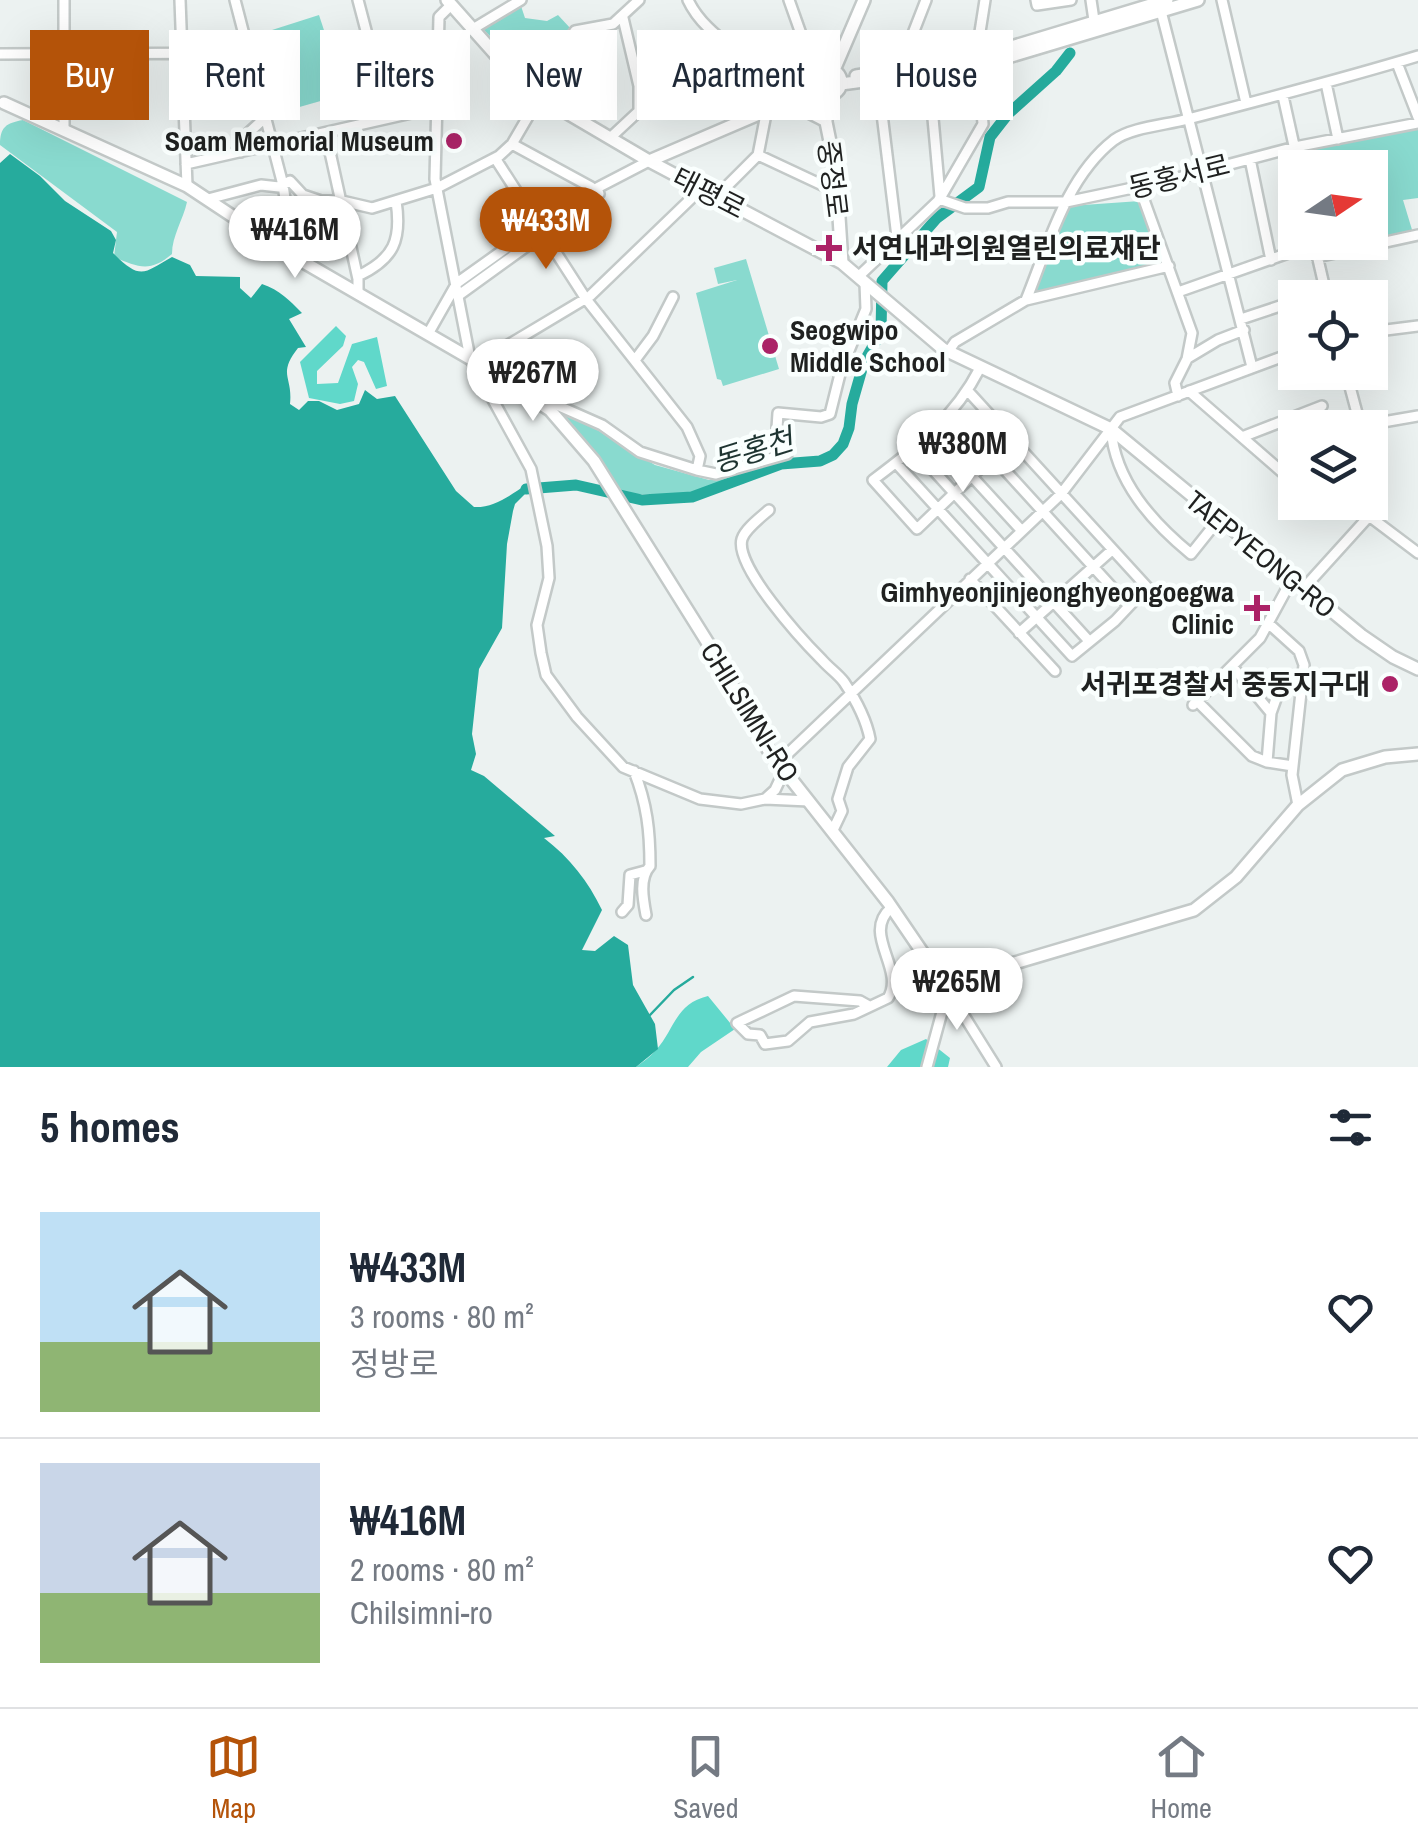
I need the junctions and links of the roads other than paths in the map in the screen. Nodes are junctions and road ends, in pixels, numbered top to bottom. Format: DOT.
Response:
graph roads {
  1 [pos="64,0"];
  2 [pos="180,0"];
  3 [pos="235,0"];
  4 [pos="358,0"];
  5 [pos="520,0"];
  6 [pos="639,0"];
  7 [pos="688,0"];
  8 [pos="789,0"];
  9 [pos="864,0"];
  10 [pos="926,0"];
  11 [pos="985,0"];
  12 [pos="1071,0"];
  13 [pos="1091,0"];
  14 [pos="1198,0"];
  15 [pos="1222,0"];
  16 [pos="449,2"];
  17 [pos="1037,3"];
  18 [pos="1164,4"];
  19 [pos="622,18"];
  20 [pos="1094,25"];
  21 [pos="64,30"];
  22 [pos="182,30"];
  23 [pos="242,30"];
  24 [pos="366,30"];
  25 [pos="439,30"];
  26 [pos="471,30"];
  27 [pos="574,30"];
  28 [pos="711,30"];
  29 [pos="800,30"];
  30 [pos="915,30"];
  31 [pos="982,30"];
  32 [pos="490,50"];
  33 [pos="1013,51"];
  34 [pos="0,54"];
  35 [pos="30,54"];
  36 [pos="1418,56"];
  37 [pos="1397,62"];
  38 [pos="840,75"];
  39 [pos="637,78"];
  40 [pos="1326,83"];
  41 [pos="1282,96"];
  42 [pos="2,102"];
  43 [pos="1246,103"];
  44 [pos="637,114"];
  45 [pos="1190,119"];
  46 [pos="64,120"];
  47 [pos="187,120"];
  48 [pos="263,120"];
  49 [pos="268,120"];
  50 [pos="381,120"];
  51 [pos="438,120"];
  52 [pos="526,120"];
  53 [pos="580,120"];
  54 [pos="742,120"];
  55 [pos="765,120"];
  56 [pos="823,120"];
  57 [pos="883,120"];
  58 [pos="934,120"];
  59 [pos="984,120"];
  60 [pos="1418,120"];
  61 [pos="826,122"];
  62 [pos="64,130"];
  63 [pos="326,134"];
  64 [pos="610,138"];
  65 [pos="1338,139"];
  66 [pos="512,144"];
  67 [pos="274,145"];
  68 [pos="1295,147"];
  69 [pos="1296,150"];
  70 [pos="241,152"];
  71 [pos="758,155"];
  72 [pos="494,158"];
  73 [pos="1250,159"];
  74 [pos="649,161"];
  75 [pos="189,164"];
  76 [pos="1202,171"];
  77 [pos="283,185"];
  78 [pos="187,186"];
  79 [pos="1139,186"];
  80 [pos="437,188"];
  81 [pos="593,188"];
  82 [pos="701,190"];
  83 [pos="838,192"];
  84 [pos="716,196"];
  85 [pos="940,198"];
  86 [pos="208,199"];
  87 [pos="396,200"];
  88 [pos="342,201"];
  89 [pos="1066,202"];
  90 [pos="541,229"];
  91 [pos="1418,235"];
  92 [pos="897,237"];
  93 [pos="1388,241"];
  94 [pos="288,253"];
  95 [pos="1278,257"];
  96 [pos="1271,260"];
  97 [pos="842,263"];
  98 [pos="1170,266"];
  99 [pos="1229,274"];
  100 [pos="358,276"];
  101 [pos="864,282"];
  102 [pos="456,283"];
  103 [pos="1178,292"];
  104 [pos="358,294"];
  105 [pos="459,295"];
  106 [pos="672,297"];
  107 [pos="586,299"];
  108 [pos="1026,300"];
  109 [pos="1278,306"];
  110 [pos="1241,319"];
  111 [pos="1418,326"];
  112 [pos="1244,330"];
  113 [pos="1388,330"];
  114 [pos="428,334"];
  115 [pos="948,352"];
  116 [pos="1278,358"];
  117 [pos="1187,359"];
  118 [pos="474,360"];
  119 [pos="635,360"];
  120 [pos="1252,367"];
  121 [pos="980,368"];
  122 [pos="966,390"];
  123 [pos="1189,392"];
  124 [pos="526,393"];
  125 [pos="1178,396"];
  126 [pos="1322,406"];
  127 [pos="952,412"];
  128 [pos="1418,416"];
  129 [pos="1388,422"];
  130 [pos="1110,429"];
  131 [pos="933,434"];
  132 [pos="1242,438"];
  133 [pos="914,448"];
  134 [pos="992,457"];
  135 [pos="896,463"];
  136 [pos="1278,469"];
  137 [pos="697,470"];
  138 [pos="972,476"];
  139 [pos="954,494"];
  140 [pos="1061,494"];
  141 [pos="938,508"];
  142 [pos="769,510"];
  143 [pos="1042,512"];
  144 [pos="1220,519"];
  145 [pos="1364,520"];
  146 [pos="1373,520"];
  147 [pos="1022,531"];
  148 [pos="1003,548"];
  149 [pos="1112,550"];
  150 [pos="1418,553"];
  151 [pos="988,562"];
  152 [pos="1093,566"];
  153 [pos="970,579"];
  154 [pos="1292,579"];
  155 [pos="1304,588"];
  156 [pos="1052,602"];
  157 [pos="1130,606"];
  158 [pos="1037,616"];
  159 [pos="1268,623"];
  160 [pos="1019,634"];
  161 [pos="1089,641"];
  162 [pos="1232,666"];
  163 [pos="1418,669"];
  164 [pos="1054,671"];
  165 [pos="1282,682"];
  166 [pos="850,693"];
  167 [pos="1271,713"];
  168 [pos="1418,754"];
  169 [pos="1267,762"];
  170 [pos="1293,766"];
  171 [pos="781,767"];
  172 [pos="634,771"];
  173 [pos="765,799"];
  174 [pos="809,801"];
  175 [pos="1298,806"];
  176 [pos="833,830"];
  177 [pos="645,871"];
  178 [pos="892,908"];
  179 [pos="622,912"];
  180 [pos="646,915"];
  181 [pos="948,990"];
  182 [pos="874,1005"];
  183 [pos="927,1067"];
  184 [pos="996,1067"];
  1 -- 21 [label="street"];
  2 -- 22 [label="street"];
  3 -- 23 [label="street"];
  4 -- 24 [label="street"];
  5 -- 26 [label="street"];
  6 -- 19 [label="street"];
  7 -- 28 [label="street"];
  8 -- 29 [label="street, 중정로"];
  9 -- 38 [label="main road"];
  10 -- 30 [label="street"];
  11 -- 31 [label="street"];
  12 -- 17 [label="street"];
  13 -- 20 [label="street"];
  14 -- 18 [label="main road"];
  15 -- 43 [label="street"];
  16 -- 25 [label="street"];
  16 -- 26 [label="main road, 태평로"];
  18 -- 20 [label="main road"];
  18 -- 45 [label="street"];
  19 -- 27 [label="street"];
  19 -- 39 [label="street"];
  20 -- 33 [label="main road"];
  26 -- 32 [label="main road, 태평로"];
  34 -- 35 [label="street"];
  36 -- 37 [label="street"];
  37 -- 40 [label="street"];
  37 -- 60 [label="street"];
  40 -- 41 [label="street"];
  40 -- 65 [label="street"];
  41 -- 43 [label="street"];
  41 -- 68 [label="street"];
  42 -- 62 [label="main road"];
  43 -- 45 [label="street"];
  44 -- 64 [label="street"];
  45 -- 76 [label="street"];
  45 -- 89 [label="street"];
  46 -- 62 [label="street"];
  47 -- 75 [label="street"];
  48 -- 70 [label="street"];
  49 -- 67 [label="street"];
  50 -- 63 [label="street"];
  51 -- 80 [label="street"];
  52 -- 66 [label="street"];
  53 -- 64 [label="main road, 태평로"];
  54 -- 74 [label="main road"];
  55 -- 71 [label="street"];
  56 -- 61 [label="street"];
  57 -- 92 [label="street"];
  58 -- 85 [label="street"];
  59 -- 85 [label="street"];
  60 -- 65 [label="street, 동홍서로"];
  61 -- 83 [label="main road, 중정로"];
  62 -- 78 [label="main road"];
  63 -- 67 [label="street"];
  63 -- 88 [label="street"];
  64 -- 74 [label="main road, 태평로"];
  65 -- 68 [label="street, 동홍서로"];
  66 -- 72 [label="street"];
  66 -- 81 [label="street"];
  67 -- 70 [label="street"];
  67 -- 77 [label="street"];
  68 -- 69 [label="street"];
  68 -- 73 [label="street, 동홍서로"];
  70 -- 75 [label="street"];
  71 -- 83 [label="street"];
  71 -- 84 [label="street"];
  72 -- 80 [label="street"];
  72 -- 90 [label="street"];
  73 -- 76 [label="street, 동홍서로"];
  73 -- 96 [label="street"];
  74 -- 81 [label="street"];
  74 -- 82 [label="main road, 태평로"];
  75 -- 78 [label="street"];
  76 -- 79 [label="street, 동홍서로"];
  76 -- 99 [label="street"];
  77 -- 86 [label="street"];
  77 -- 88 [label="street"];
  77 -- 94 [label="street"];
  78 -- 86 [label="main road"];
  79 -- 89 [label="street, 동홍서로"];
  79 -- 98 [label="street"];
  80 -- 87 [label="street"];
  80 -- 102 [label="street"];
  81 -- 90 [label="street"];
  82 -- 84 [label="main road, 태평로"];
  82 -- 107 [label="street"];
  83 -- 97 [label="main road, 중정로"];
  84 -- 97 [label="main road, 태평로"];
  85 -- 89 [label="street, 동홍서로"];
  85 -- 92 [label="street"];
  86 -- 94 [label="main road"];
  87 -- 88 [label="street"];
  87 -- 100 [label="street"];
  88 -- 100 [label="street"];
  89 -- 108 [label="street"];
  90 -- 102 [label="street"];
  90 -- 105 [label="street"];
  90 -- 107 [label="street"];
  91 -- 93 [label="street"];
  92 -- 101 [label="street"];
  94 -- 104 [label="main road"];
  95 -- 96 [label="street"];
  96 -- 99 [label="street"];
  97 -- 101 [label="main road"];
  98 -- 103 [label="street"];
  98 -- 108 [label="street"];
  99 -- 103 [label="street"];
  99 -- 110 [label="street"];
  100 -- 104 [label="street"];
  101 -- 115 [label="main road"];
  101 -- 137 [label="street"];
  102 -- 105 [label="street"];
  102 -- 114 [label="street"];
  103 -- 117 [label="street"];
  104 -- 114 [label="main road"];
  105 -- 118 [label="street"];
  106 -- 119 [label="street"];
  107 -- 118 [label="street"];
  107 -- 119 [label="street"];
  108 -- 115 [label="street"];
  109 -- 110 [label="street"];
  110 -- 112 [label="street"];
  111 -- 113 [label="street"];
  112 -- 117 [label="street"];
  112 -- 120 [label="street"];
  114 -- 118 [label="main road"];
  115 -- 121 [label="main road"];
  116 -- 120 [label="street"];
  117 -- 125 [label="street"];
  118 -- 124 [label="main road"];
  118 -- 172 [label="street"];
  119 -- 137 [label="street"];
  120 -- 123 [label="street"];
  121 -- 122 [label="street"];
  121 -- 130 [label="main road"];
  122 -- 127 [label="street"];
  122 -- 140 [label="street"];
  123 -- 125 [label="street"];
  123 -- 132 [label="street"];
  124 -- 137 [label="street"];
  124 -- 171 [label="main road, CHILSIMNI-RO"];
  125 -- 130 [label="street"];
  126 -- 132 [label="street"];
  127 -- 131 [label="street"];
  127 -- 134 [label="street"];
  128 -- 129 [label="street"];
  130 -- 140 [label="street"];
  130 -- 144 [label="main road, TAEPYEONG-RO"];
  130 -- 144 [label="street"];
  131 -- 133 [label="street"];
  131 -- 138 [label="street"];
  132 -- 136 [label="street"];
  133 -- 135 [label="street"];
  133 -- 139 [label="street"];
  134 -- 138 [label="street"];
  134 -- 143 [label="street"];
  135 -- 141 [label="street"];
  135 -- 141 [label="street"];
  138 -- 139 [label="street"];
  138 -- 147 [label="street"];
  139 -- 141 [label="street"];
  139 -- 148 [label="street"];
  140 -- 143 [label="street"];
  140 -- 149 [label="street"];
  141 -- 151 [label="street"];
  142 -- 166 [label="street"];
  143 -- 147 [label="street"];
  143 -- 152 [label="street"];
  144 -- 154 [label="main road, TAEPYEONG-RO"];
  145 -- 155 [label="street"];
  146 -- 150 [label="street"];
  147 -- 148 [label="street"];
  148 -- 151 [label="street"];
  148 -- 156 [label="street"];
  149 -- 152 [label="street"];
  149 -- 157 [label="street"];
  151 -- 153 [label="street"];
  151 -- 158 [label="street"];
  152 -- 156 [label="street"];
  152 -- 157 [label="street"];
  153 -- 160 [label="street"];
  153 -- 166 [label="street"];
  154 -- 155 [label="main road, TAEPYEONG-RO"];
  154 -- 159 [label="street"];
  155 -- 163 [label="main road, TAEPYEONG-RO"];
  156 -- 158 [label="street"];
  156 -- 161 [label="street"];
  157 -- 161 [label="street"];
  158 -- 160 [label="street"];
  158 -- 161 [label="street"];
  159 -- 162 [label="street"];
  159 -- 170 [label="street"];
  160 -- 164 [label="street"];
  162 -- 167 [label="street"];
  162 -- 169 [label="street"];
  165 -- 167 [label="street"];
  166 -- 171 [label="street"];
  166 -- 176 [label="street"];
  167 -- 169 [label="street"];
  168 -- 175 [label="main road"];
  169 -- 170 [label="street"];
  170 -- 175 [label="street"];
  171 -- 173 [label="street"];
  171 -- 174 [label="main road, CHILSIMNI-RO"];
  172 -- 173 [label="street"];
  172 -- 177 [label="street"];
  173 -- 174 [label="street"];
  174 -- 176 [label="main road, CHILSIMNI-RO"];
  175 -- 181 [label="main road"];
  176 -- 178 [label="main road, CHILSIMNI-RO"];
  177 -- 179 [label="street"];
  177 -- 180 [label="street"];
  178 -- 181 [label="main road, CHILSIMNI-RO"];
  178 -- 182 [label="street"];
  181 -- 183 [label="street"];
  181 -- 184 [label="street, CHILSIMNI-RO"];
  182 -- 182 [label="street"];
}
